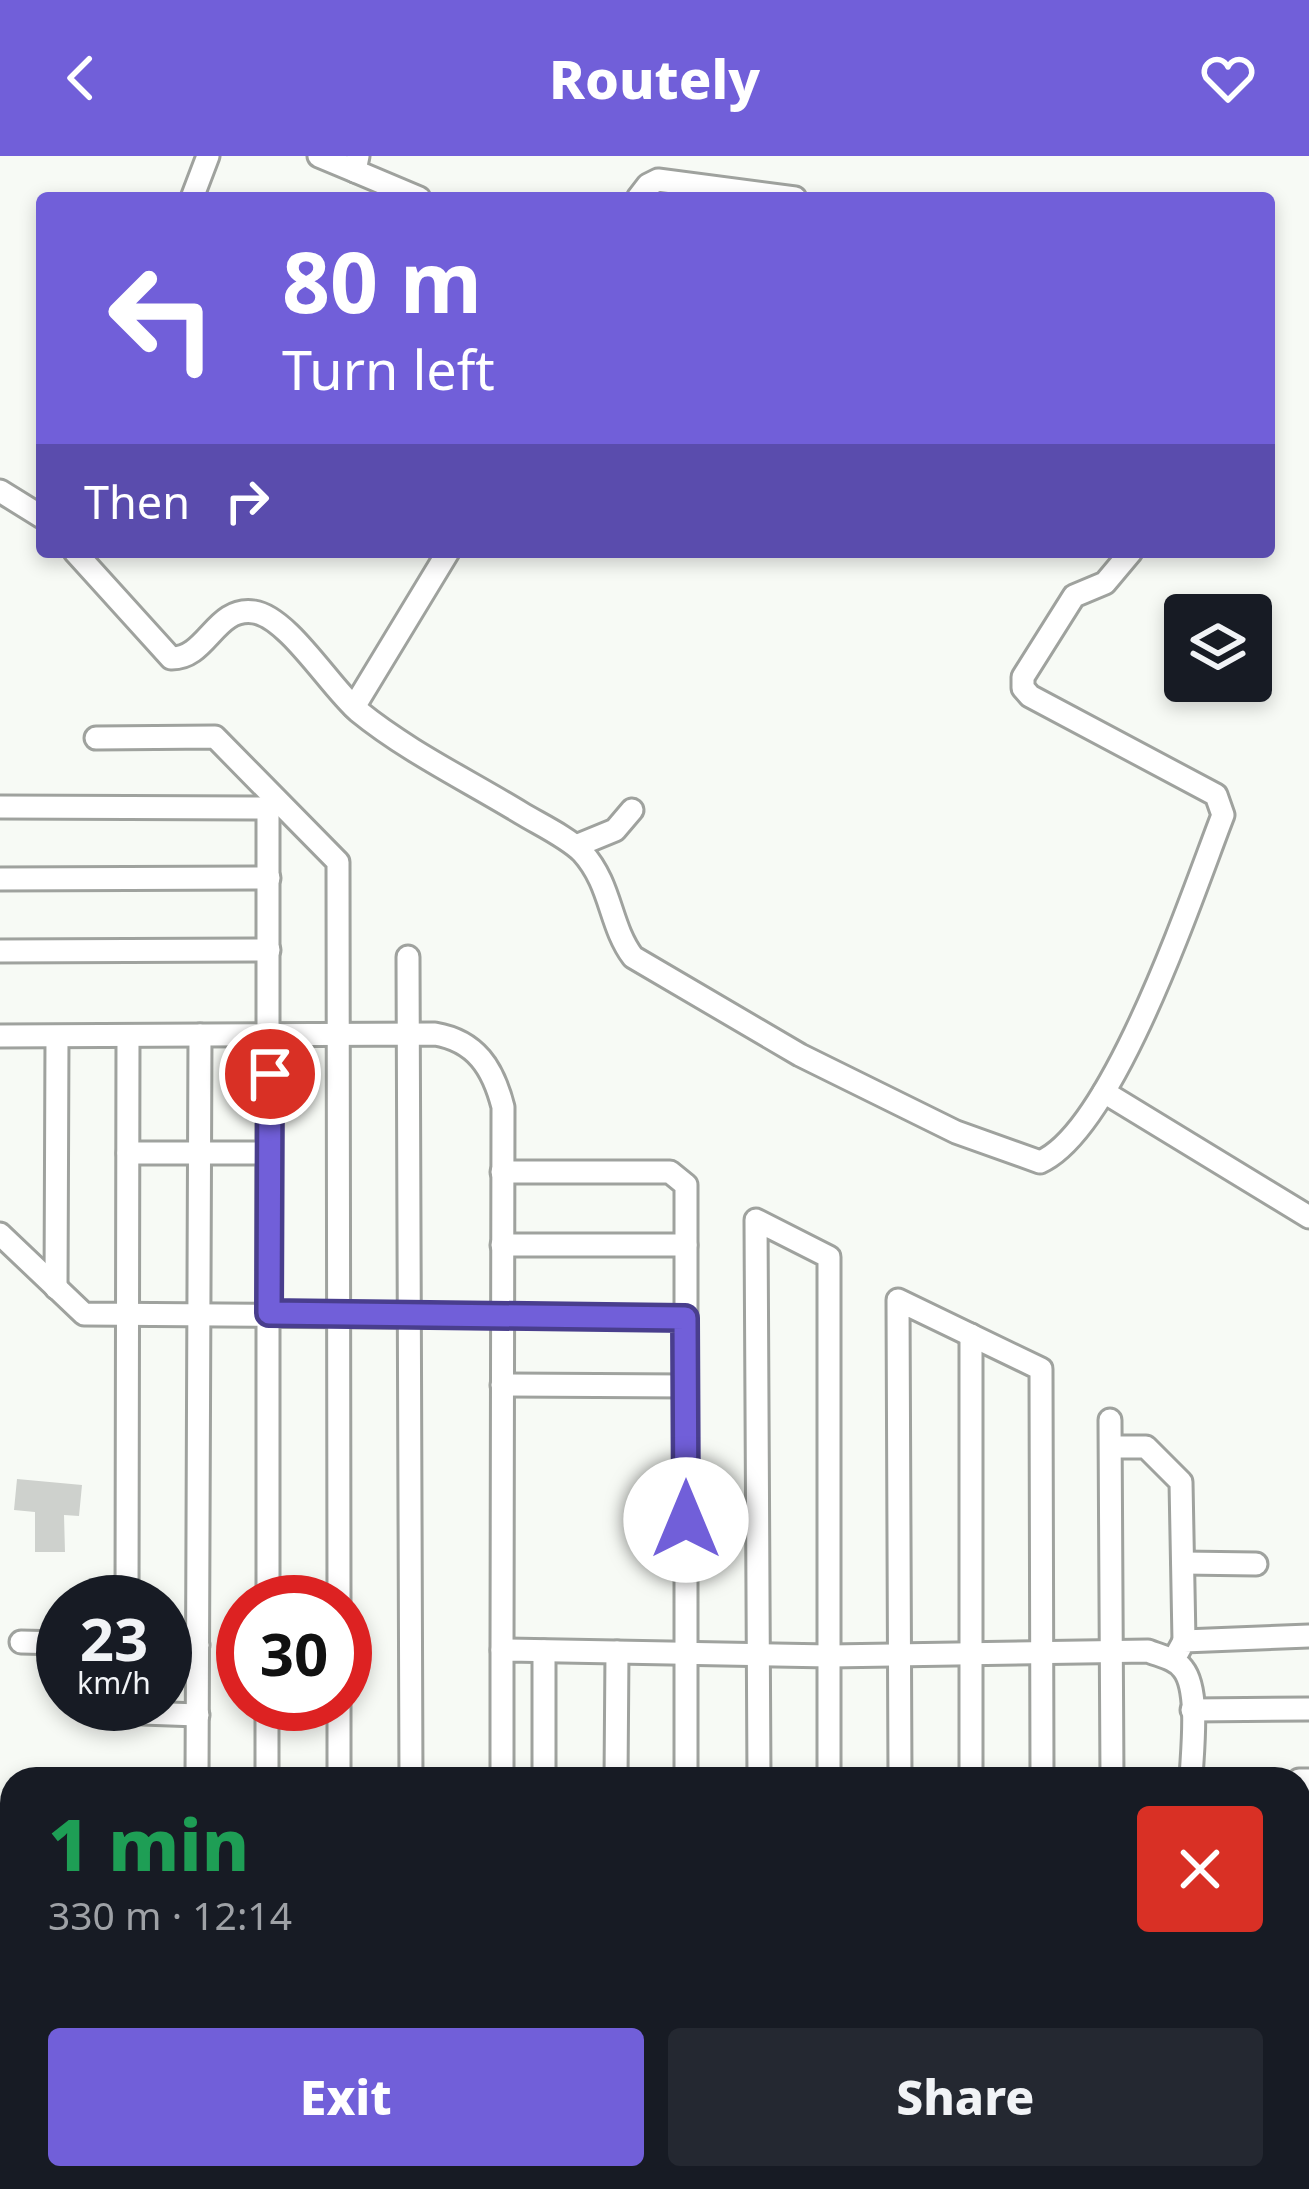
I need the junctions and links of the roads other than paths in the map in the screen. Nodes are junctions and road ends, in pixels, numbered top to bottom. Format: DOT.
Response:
graph roads {
  1 [pos="208,156"];
  2 [pos="320,156"];
  3 [pos="660,156"];
  4 [pos="357,164"];
  5 [pos="645,190"];
  6 [pos="194,192"];
  7 [pos="408,192"];
  8 [pos="730,192"];
  9 [pos="0,491"];
  10 [pos="36,513"];
  11 [pos="80,558"];
  12 [pos="444,558"];
  13 [pos="1126,558"];
  14 [pos="354,707"];
  15 [pos="96,738"];
  16 [pos="0,807"];
  17 [pos="632,810"];
  18 [pos="576,846"];
  19 [pos="269,878"];
  20 [pos="0,879"];
  21 [pos="269,950"];
  22 [pos="0,951"];
  23 [pos="408,957"];
  24 [pos="337,1034"];
  25 [pos="409,1034"];
  26 [pos="200,1035"];
  27 [pos="270,1035"];
  28 [pos="0,1036"];
  29 [pos="57,1036"];
  30 [pos="128,1036"];
  31 [pos="1104,1092"];
  32 [pos="128,1153"];
  33 [pos="200,1153"];
  34 [pos="269,1153"];
  35 [pos="502,1172"];
  36 [pos="1309,1216"];
  37 [pos="0,1234"];
  38 [pos="502,1245"];
  39 [pos="686,1245"];
  40 [pos="56,1288"];
  41 [pos="269,1313"];
  42 [pos="338,1313"];
  43 [pos="128,1314"];
  44 [pos="199,1314"];
  45 [pos="408,1314"];
  46 [pos="502,1316"];
  47 [pos="685,1318"];
  48 [pos="971,1335"];
  49 [pos="502,1384"];
  50 [pos="686,1386"];
  51 [pos="1110,1420"];
  52 [pos="1111,1448"];
  53 [pos="1183,1564"];
  54 [pos="1256,1564"];
  55 [pos="127,1575"];
  56 [pos="268,1575"];
  57 [pos="338,1575"];
  58 [pos="1309,1636"];
  59 [pos="21,1642"];
  60 [pos="36,1642"];
  61 [pos="192,1645"];
  62 [pos="198,1645"];
  63 [pos="502,1650"];
  64 [pos="544,1651"];
  65 [pos="1179,1651"];
  66 [pos="617,1652"];
  67 [pos="687,1652"];
  68 [pos="1112,1652"];
  69 [pos="1042,1653"];
  70 [pos="759,1654"];
  71 [pos="971,1654"];
  72 [pos="899,1655"];
  73 [pos="830,1656"];
  74 [pos="1309,1709"];
  75 [pos="1192,1710"];
  76 [pos="192,1714"];
  77 [pos="198,1714"];
  78 [pos="267,1731"];
  79 [pos="339,1731"];
  80 [pos="197,1767"];
  81 [pos="267,1767"];
  82 [pos="339,1767"];
  83 [pos="410,1767"];
  84 [pos="502,1767"];
  85 [pos="544,1767"];
  86 [pos="616,1767"];
  87 [pos="686,1767"];
  88 [pos="758,1767"];
  89 [pos="829,1767"];
  90 [pos="900,1767"];
  91 [pos="971,1767"];
  92 [pos="1042,1767"];
  93 [pos="1112,1767"];
  94 [pos="1191,1767"];
  1 -- 6 [label="street"];
  2 -- 4 [label="street"];
  3 -- 5 [label="street"];
  4 -- 7 [label="street"];
  5 -- 8 [label="street"];
  9 -- 10 [label="street"];
  11 -- 14 [label="street"];
  12 -- 14 [label="street"];
  13 -- 31 [label="street"];
  14 -- 18 [label="street"];
  15 -- 24 [label="street"];
  16 -- 19 [label="street"];
  17 -- 18 [label="street"];
  18 -- 31 [label="street"];
  19 -- 20 [label="street"];
  19 -- 21 [label="street"];
  21 -- 22 [label="street"];
  21 -- 27 [label="street"];
  23 -- 25 [label="street"];
  24 -- 25 [label="street"];
  24 -- 27 [label="street"];
  24 -- 42 [label="street"];
  25 -- 35 [label="street"];
  25 -- 45 [label="street"];
  26 -- 27 [label="street"];
  26 -- 30 [label="street"];
  26 -- 33 [label="street"];
  27 -- 34 [label="street"];
  27 -- 41 [label="street"];
  28 -- 29 [label="street"];
  29 -- 30 [label="street"];
  29 -- 40 [label="street"];
  30 -- 32 [label="street"];
  31 -- 36 [label="street"];
  32 -- 33 [label="street"];
  32 -- 43 [label="street"];
  33 -- 34 [label="street"];
  33 -- 44 [label="street"];
  34 -- 41 [label="street"];
  35 -- 38 [label="street"];
  35 -- 39 [label="street"];
  37 -- 40 [label="street"];
  38 -- 39 [label="street"];
  38 -- 46 [label="street"];
  39 -- 47 [label="street"];
  40 -- 43 [label="street"];
  41 -- 42 [label="street"];
  41 -- 44 [label="street"];
  41 -- 56 [label="street"];
  42 -- 45 [label="street"];
  42 -- 57 [label="street"];
  43 -- 44 [label="street"];
  43 -- 55 [label="street"];
  44 -- 62 [label="street"];
  45 -- 46 [label="street"];
  45 -- 83 [label="street"];
  46 -- 47 [label="street"];
  46 -- 49 [label="street"];
  47 -- 50 [label="street"];
  48 -- 69 [label="street"];
  48 -- 71 [label="street"];
  48 -- 72 [label="street"];
  49 -- 50 [label="street"];
  49 -- 63 [label="street"];
  50 -- 67 [label="street"];
  51 -- 52 [label="street"];
  52 -- 53 [label="street"];
  52 -- 68 [label="street"];
  53 -- 54 [label="street"];
  53 -- 65 [label="street"];
  58 -- 65 [label="street"];
  59 -- 60 [label="street"];
  61 -- 62 [label="street"];
  62 -- 77 [label="street"];
  63 -- 64 [label="street"];
  63 -- 84 [label="street"];
  64 -- 66 [label="street"];
  64 -- 85 [label="street"];
  65 -- 68 [label="street"];
  65 -- 75 [label="street"];
  66 -- 67 [label="street"];
  66 -- 86 [label="street"];
  67 -- 70 [label="street"];
  67 -- 87 [label="street"];
  68 -- 69 [label="street"];
  68 -- 93 [label="street"];
  69 -- 71 [label="street"];
  69 -- 92 [label="street"];
  70 -- 73 [label="street"];
  70 -- 73 [label="street"];
  70 -- 88 [label="street"];
  71 -- 72 [label="street"];
  71 -- 91 [label="street"];
  72 -- 73 [label="street"];
  72 -- 90 [label="street"];
  73 -- 89 [label="street"];
  74 -- 75 [label="street"];
  75 -- 94 [label="street"];
  76 -- 77 [label="street"];
  77 -- 80 [label="street"];
  78 -- 81 [label="street"];
  79 -- 82 [label="street"];
}
